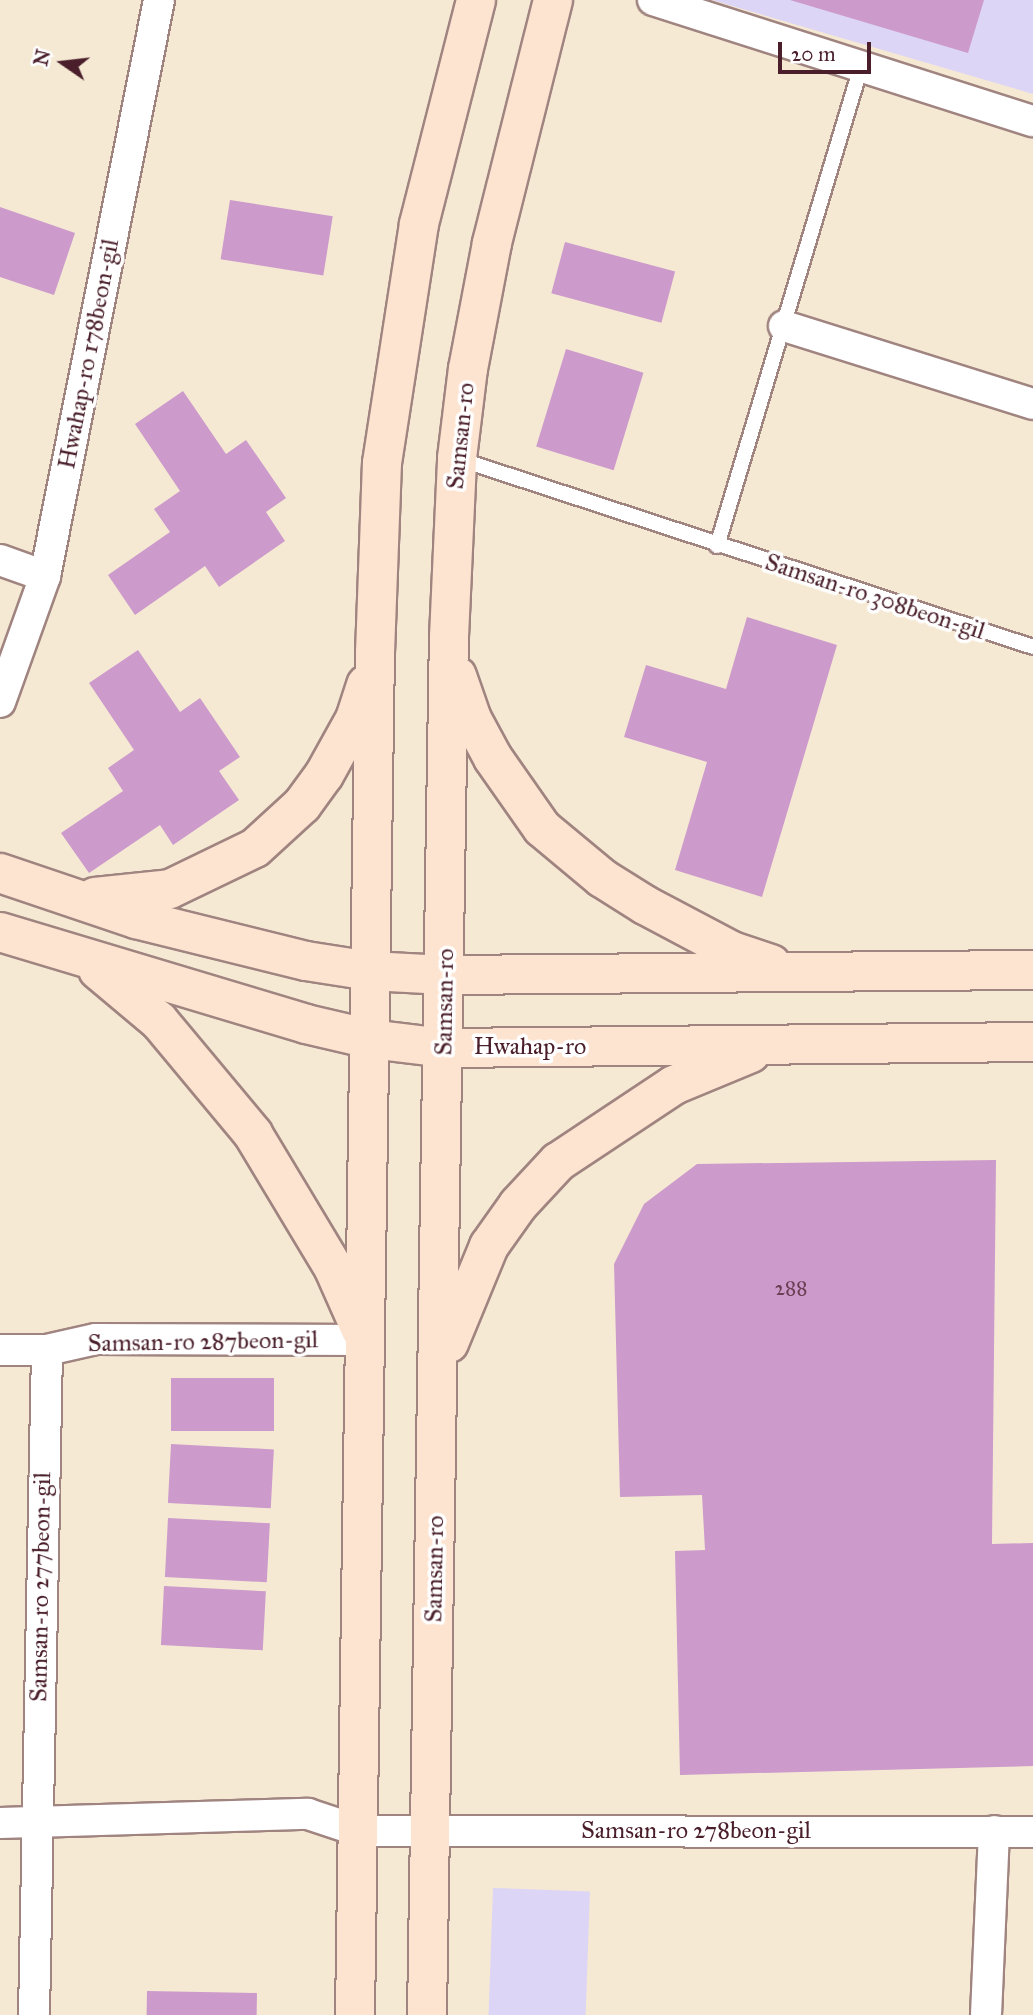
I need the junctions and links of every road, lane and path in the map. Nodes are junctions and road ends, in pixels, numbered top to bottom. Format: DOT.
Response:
graph roads {
  1 [pos="159,0"];
  2 [pos="476,0"];
  3 [pos="554,0"];
  4 [pos="653,0"];
  5 [pos="861,67"];
  6 [pos="1033,121"];
  7 [pos="784,326"];
  8 [pos="1033,404"];
  9 [pos="457,458"];
  10 [pos="717,546"];
  11 [pos="0,560"];
  12 [pos="45,576"];
  13 [pos="449,637"];
  14 [pos="1033,648"];
  15 [pos="375,653"];
  16 [pos="0,702"];
  17 [pos="0,873"];
  18 [pos="61,894"];
  19 [pos="0,932"];
  20 [pos="80,957"];
  21 [pos="370,971"];
  22 [pos="1033,971"];
  23 [pos="811,972"];
  24 [pos="445,975"];
  25 [pos="370,1040"];
  26 [pos="1033,1042"];
  27 [pos="775,1045"];
  28 [pos="444,1048"];
  29 [pos="366,1340"];
  30 [pos="0,1350"];
  31 [pos="47,1350"];
  32 [pos="438,1393"];
  33 [pos="0,1823"];
  34 [pos="34,1823"];
  35 [pos="359,1831"];
  36 [pos="430,1831"];
  37 [pos="994,1831"];
  38 [pos="1033,1832"];
  39 [pos="34,2015"];
  40 [pos="355,2015"];
  41 [pos="427,2015"];
  42 [pos="986,2015"];
  1 -- 12 [label="street, Hwahap-ro 178beon-gil"];
  2 -- 15 [label="main road"];
  3 -- 9 [label="main road, Samsan-ro"];
  4 -- 5 [label="street"];
  5 -- 6 [label="street"];
  5 -- 7 [label="lane"];
  7 -- 8 [label="street"];
  7 -- 10 [label="lane"];
  9 -- 10 [label="lane, Samsan-ro 308beon-gil"];
  9 -- 13 [label="main road, Samsan-ro"];
  10 -- 14 [label="lane, Samsan-ro 308beon-gil"];
  11 -- 12 [label="street"];
  12 -- 16 [label="street, Hwahap-ro 178beon-gil"];
  13 -- 23 [label="main road"];
  13 -- 24 [label="main road, Samsan-ro"];
  15 -- 18 [label="main road"];
  15 -- 21 [label="main road"];
  17 -- 18 [label="main road"];
  18 -- 21 [label="main road"];
  19 -- 20 [label="main road, Hwahap-ro"];
  20 -- 25 [label="main road, Hwahap-ro"];
  20 -- 29 [label="main road"];
  21 -- 24 [label="main road"];
  21 -- 25 [label="main road"];
  22 -- 23 [label="main road"];
  23 -- 24 [label="main road"];
  24 -- 28 [label="main road, Samsan-ro"];
  25 -- 28 [label="main road, Hwahap-ro"];
  25 -- 29 [label="main road"];
  26 -- 27 [label="main road, Hwahap-ro"];
  27 -- 28 [label="main road, Hwahap-ro"];
  27 -- 32 [label="main road"];
  28 -- 32 [label="main road, Samsan-ro"];
  29 -- 31 [label="street, Samsan-ro 287beon-gil"];
  29 -- 35 [label="main road"];
  30 -- 31 [label="street, Samsan-ro 287beon-gil"];
  31 -- 34 [label="street, Samsan-ro 277beon-gil"];
  32 -- 36 [label="main road, Samsan-ro"];
  33 -- 34 [label="street"];
  34 -- 35 [label="street"];
  34 -- 39 [label="street, Samsan-ro 277beon-gil"];
  35 -- 36 [label="street, Samsan-ro 278beon-gil"];
  35 -- 40 [label="main road"];
  36 -- 37 [label="street, Samsan-ro 278beon-gil"];
  36 -- 41 [label="main road, Samsan-ro"];
  37 -- 38 [label="street, Samsan-ro 278beon-gil"];
  37 -- 42 [label="street"];
}
